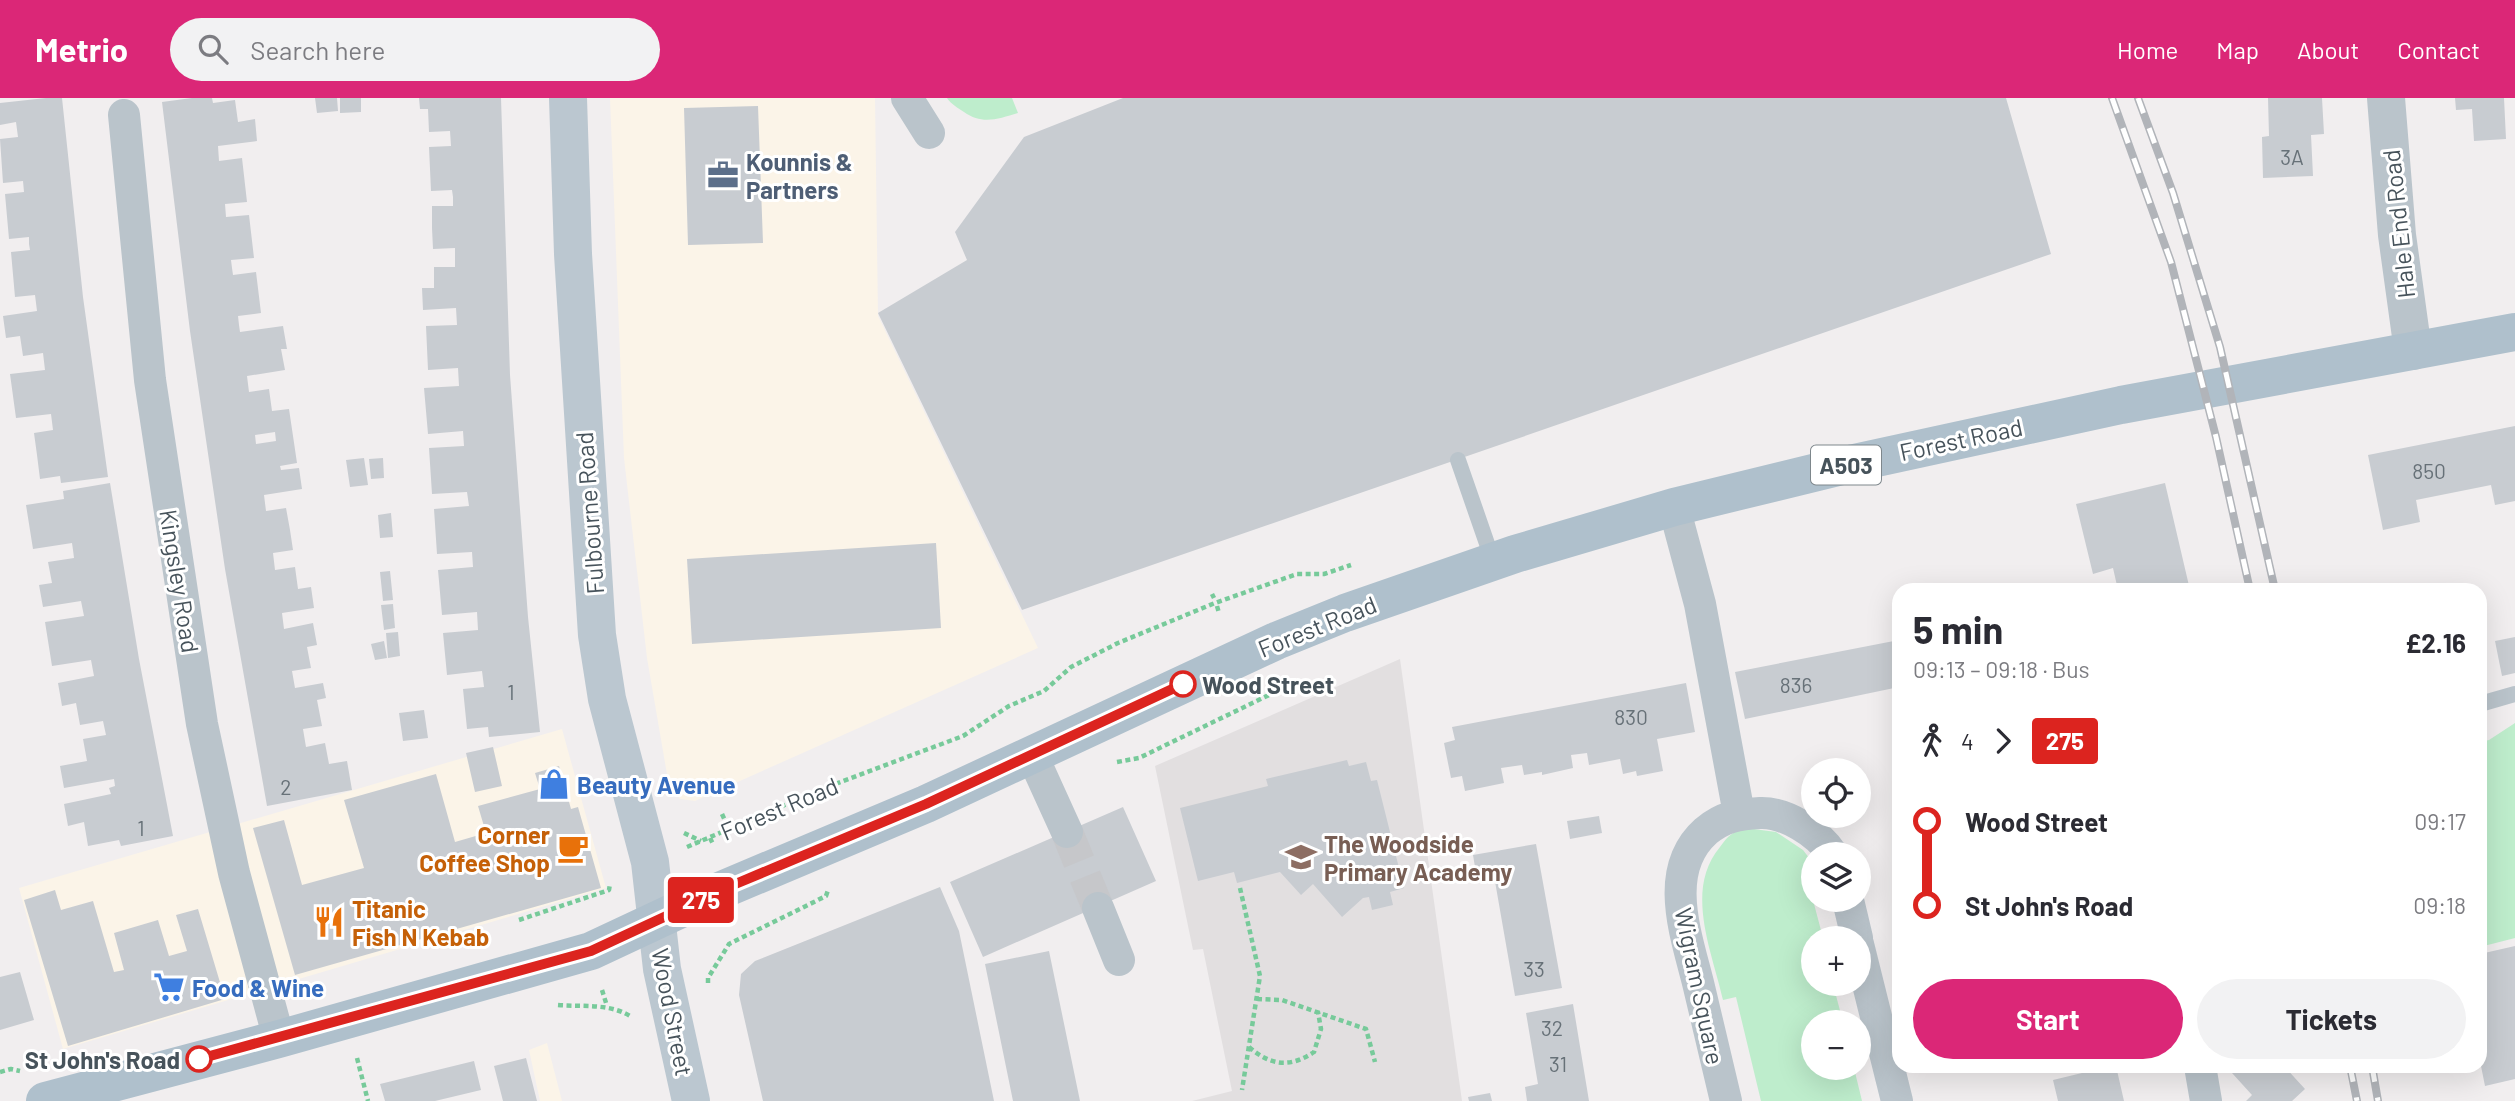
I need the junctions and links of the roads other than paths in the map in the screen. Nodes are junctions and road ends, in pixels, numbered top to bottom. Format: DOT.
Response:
graph roads {
  1 [pos="568,98"];
  2 [pos="907,98"];
  3 [pos="2386,98"];
  4 [pos="124,115"];
  5 [pos="929,133"];
  6 [pos="2515,332"];
  7 [pos="2413,351"];
  8 [pos="1458,460"];
  9 [pos="1674,507"];
  10 [pos="1493,561"];
  11 [pos="2515,694"];
  12 [pos="2487,702"];
  13 [pos="1032,755"];
  14 [pos="1739,814"];
  15 [pos="1067,832"];
  16 [pos="1821,842"];
  17 [pos="1098,908"];
  18 [pos="656,922"];
  19 [pos="1119,960"];
  20 [pos="1871,996"];
  21 [pos="279,1039"];
  22 [pos="2201,1073"];
  23 [pos="45,1101"];
  24 [pos="691,1101"];
  25 [pos="1726,1101"];
  26 [pos="1897,1101"];
  27 [pos="2206,1101"];
  1 -- 18 [label="main road, Fulbourne Road"];
  2 -- 5 [label="street"];
  3 -- 7 [label="street, Hale End Road"];
  4 -- 21 [label="street, Kingsley Road"];
  6 -- 7 [label="main road, Forest Road / A503"];
  7 -- 9 [label="main road, Forest Road / A503"];
  8 -- 10 [label="lane"];
  9 -- 10 [label="main road, Forest Road / A503"];
  9 -- 14 [label="street"];
  10 -- 13 [label="main road, Forest Road / A503"];
  11 -- 12 [label="lane"];
  13 -- 15 [label="street"];
  13 -- 18 [label="main road, Forest Road / A503"];
  14 -- 16 [label="street, Wigram Square"];
  14 -- 25 [label="street, Wigram Square"];
  17 -- 19 [label="street"];
  18 -- 21 [label="main road, Forest Road / A503"];
  18 -- 24 [label="main road, Wood Street"];
  20 -- 26 [label="street"];
  21 -- 23 [label="main road, Forest Road / A503"];
  22 -- 27 [label="street"];
}
